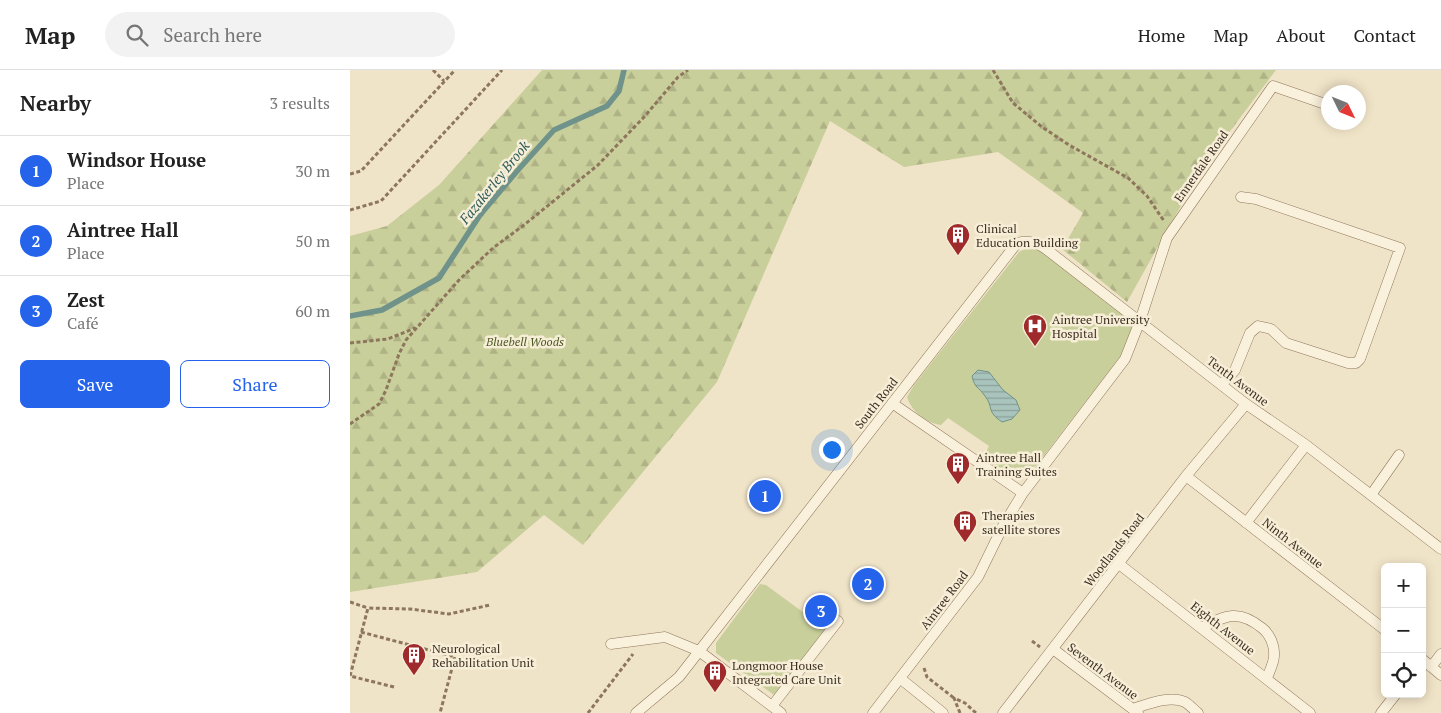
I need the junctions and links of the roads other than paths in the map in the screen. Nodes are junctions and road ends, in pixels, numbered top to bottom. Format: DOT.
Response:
graph roads {
  1 [pos="1321,103"];
  2 [pos="1241,197"];
  3 [pos="1017,243"];
  4 [pos="1140,322"];
  5 [pos="1222,384"];
  6 [pos="892,403"];
  7 [pos="1246,404"];
  8 [pos="1306,445"];
  9 [pos="1399,454"];
  10 [pos="1186,476"];
  11 [pos="1023,493"];
  12 [pos="1371,495"];
  13 [pos="1246,523"];
  14 [pos="1441,549"];
  15 [pos="1119,564"];
  16 [pos="838,621"];
  17 [pos="1381,627"];
  18 [pos="1201,628"];
  19 [pos="611,644"];
  20 [pos="1053,649"];
  21 [pos="699,651"];
  22 [pos="1441,654"];
  23 [pos="1426,662"];
  24 [pos="1426,663"];
  25 [pos="1441,675"];
  26 [pos="1267,678"];
  27 [pos="901,679"];
  28 [pos="1393,698"];
  29 [pos="772,706"];
  30 [pos="1136,711"];
  31 [pos="636,713"];
  32 [pos="781,713"];
  33 [pos="873,713"];
  34 [pos="943,713"];
  35 [pos="1003,713"];
  36 [pos="1198,713"];
  37 [pos="1310,713"];
  38 [pos="1381,713"];
  1 -- 4 [label="lane, Ennerdale Road"];
  2 -- 5 [label="lane"];
  3 -- 4 [label="lane, Tenth Avenue"];
  3 -- 6 [label="lane, South Road"];
  4 -- 5 [label="lane, Tenth Avenue"];
  4 -- 11 [label="lane, Aintree Road"];
  5 -- 7 [label="lane, Tenth Avenue"];
  6 -- 11 [label="lane"];
  6 -- 21 [label="lane, South Road"];
  7 -- 8 [label="lane, Tenth Avenue"];
  7 -- 10 [label="lane, Woodlands Road"];
  8 -- 12 [label="lane, Tenth Avenue"];
  8 -- 13 [label="lane"];
  9 -- 12 [label="lane"];
  10 -- 13 [label="lane, Ninth Avenue"];
  10 -- 15 [label="lane, Woodlands Road"];
  11 -- 27 [label="lane, Aintree Road"];
  12 -- 14 [label="lane, Tenth Avenue"];
  13 -- 17 [label="lane, Ninth Avenue"];
  15 -- 18 [label="lane, Eighth Avenue"];
  15 -- 20 [label="lane, Woodlands Road"];
  16 -- 29 [label="lane"];
  18 -- 26 [label="lane, Eighth Avenue"];
  18 -- 26 [label="lane"];
  19 -- 21 [label="lane"];
  20 -- 30 [label="lane, Seventh Avenue"];
  20 -- 35 [label="lane, Woodlands Road"];
  21 -- 29 [label="lane"];
  21 -- 31 [label="lane, South Road"];
  22 -- 23 [label="lane"];
  24 -- 25 [label="lane"];
  26 -- 37 [label="lane, Eighth Avenue"];
  27 -- 33 [label="lane, Aintree Road"];
  27 -- 34 [label="lane"];
  28 -- 38 [label="lane"];
  29 -- 32 [label="lane"];
  30 -- 36 [label="lane"];
}
